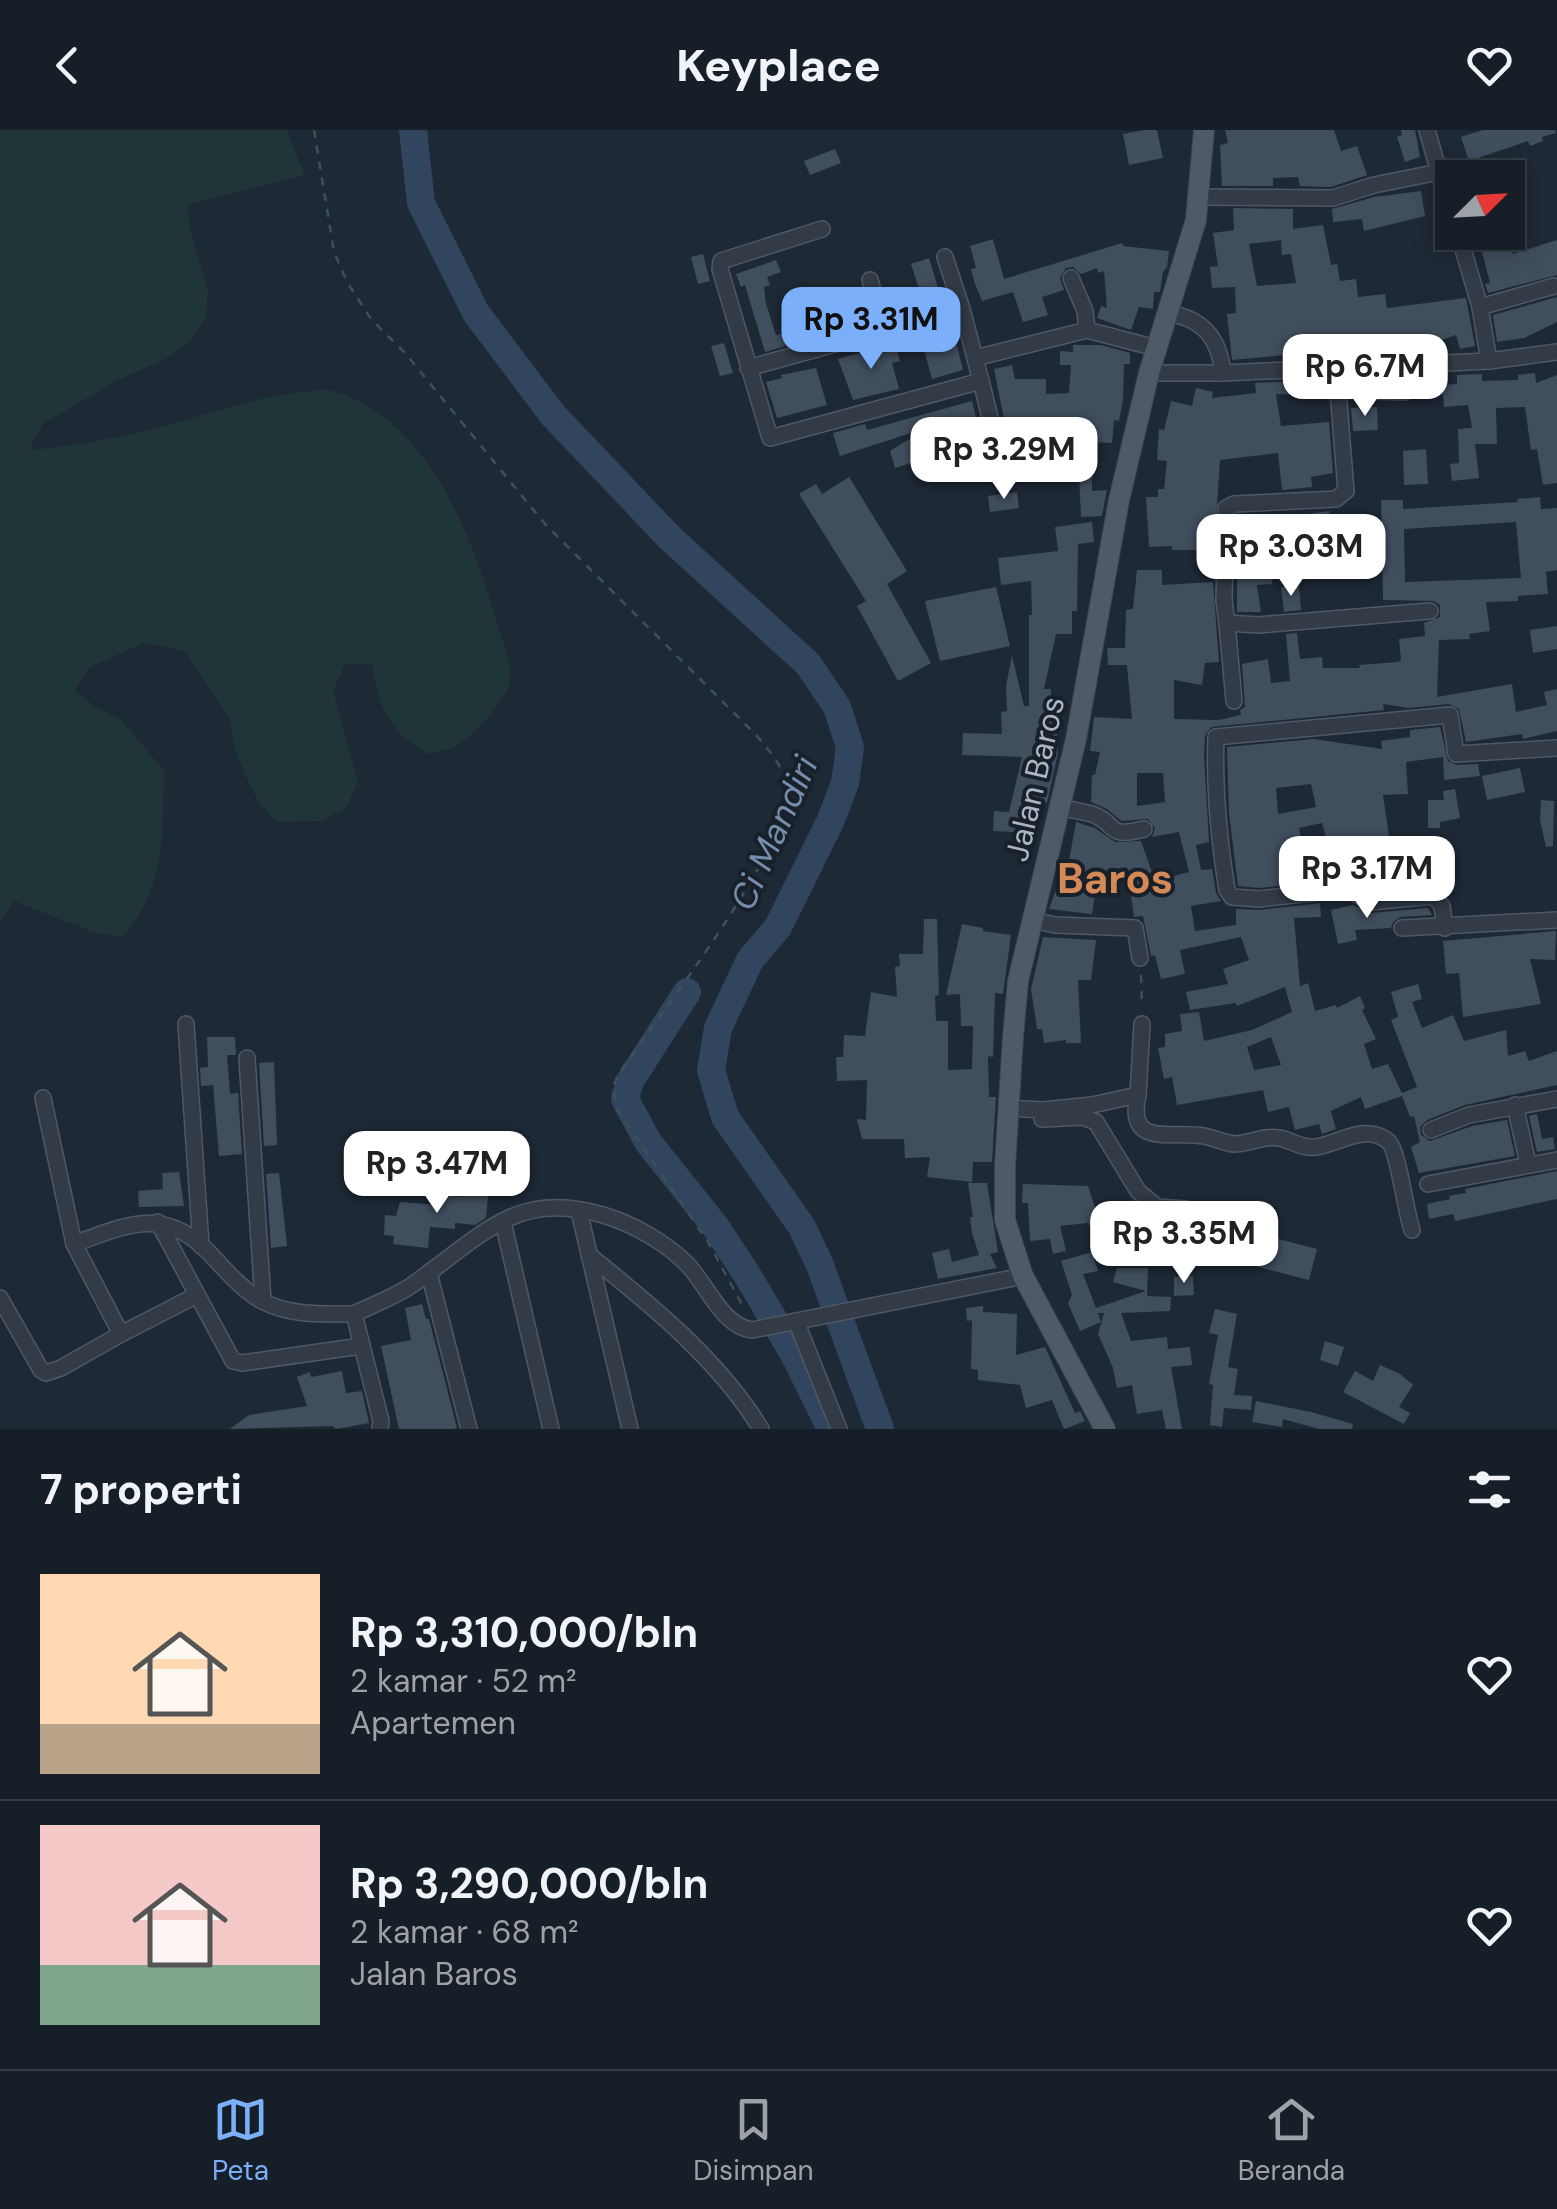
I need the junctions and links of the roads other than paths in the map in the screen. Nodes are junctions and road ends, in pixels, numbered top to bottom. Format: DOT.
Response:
graph roads {
  1 [pos="1204,130"];
  2 [pos="1426,130"];
  3 [pos="1435,162"];
  4 [pos="1435,173"];
  5 [pos="1200,197"];
  6 [pos="822,229"];
  7 [pos="1463,250"];
  8 [pos="945,257"];
  9 [pos="1071,278"];
  10 [pos="870,280"];
  11 [pos="1554,286"];
  12 [pos="801,305"];
  13 [pos="1480,307"];
  14 [pos="962,309"];
  15 [pos="1167,313"];
  16 [pos="884,330"];
  17 [pos="1086,330"];
  18 [pos="1156,348"];
  19 [pos="813,350"];
  20 [pos="1557,352"];
  21 [pos="976,358"];
  22 [pos="1489,361"];
  23 [pos="1414,364"];
  24 [pos="1344,366"];
  25 [pos="748,368"];
  26 [pos="1149,373"];
  27 [pos="1223,373"];
  28 [pos="981,381"];
  29 [pos="998,450"];
  30 [pos="1430,611"];
  31 [pos="1227,623"];
  32 [pos="1234,701"];
  33 [pos="1557,748"];
  34 [pos="1058,807"];
  35 [pos="1144,829"];
  36 [pos="1032,920"];
  37 [pos="1557,920"];
  38 [pos="1402,928"];
  39 [pos="1445,928"];
  40 [pos="1140,958"];
  41 [pos="186,1024"];
  42 [pos="1142,1024"];
  43 [pos="247,1058"];
  44 [pos="1138,1095"];
  45 [pos="43,1098"];
  46 [pos="1557,1100"];
  47 [pos="1515,1105"];
  48 [pos="1008,1113"];
  49 [pos="1431,1130"];
  50 [pos="1557,1160"];
  51 [pos="1528,1164"];
  52 [pos="1428,1184"];
  53 [pos="1186,1208"];
  54 [pos="579,1211"];
  55 [pos="158,1222"];
  56 [pos="503,1222"];
  57 [pos="1412,1230"];
  58 [pos="74,1244"];
  59 [pos="202,1246"];
  60 [pos="590,1254"];
  61 [pos="429,1273"];
  62 [pos="1023,1276"];
  63 [pos="197,1296"];
  64 [pos="0,1298"];
  65 [pos="262,1301"];
  66 [pos="354,1314"];
  67 [pos="797,1321"];
  68 [pos="16,1325"];
  69 [pos="121,1334"];
  70 [pos="0,1336"];
  71 [pos="361,1346"];
  72 [pos="380,1429"];
  73 [pos="469,1429"];
  74 [pos="551,1429"];
  75 [pos="630,1429"];
  76 [pos="762,1429"];
  77 [pos="839,1429"];
  78 [pos="1104,1429"];
  1 -- 5 [label="main road, Jalan Baros"];
  2 -- 3 [label="street"];
  4 -- 5 [label="street"];
  5 -- 15 [label="main road, Jalan Baros"];
  6 -- 25 [label="street"];
  7 -- 13 [label="street"];
  8 -- 14 [label="street"];
  9 -- 17 [label="street"];
  10 -- 16 [label="street"];
  11 -- 13 [label="street"];
  12 -- 19 [label="street"];
  13 -- 22 [label="street"];
  14 -- 16 [label="street"];
  14 -- 21 [label="street"];
  15 -- 18 [label="main road, Jalan Baros"];
  15 -- 27 [label="street"];
  16 -- 19 [label="street"];
  17 -- 18 [label="street"];
  17 -- 21 [label="street"];
  18 -- 26 [label="main road, Jalan Baros"];
  19 -- 25 [label="street"];
  20 -- 22 [label="street"];
  21 -- 28 [label="street"];
  22 -- 23 [label="street"];
  23 -- 24 [label="street"];
  23 -- 24 [label="street"];
  24 -- 27 [label="street"];
  24 -- 31 [label="street"];
  25 -- 28 [label="street"];
  26 -- 27 [label="street"];
  26 -- 34 [label="main road, Jalan Baros"];
  28 -- 29 [label="street"];
  30 -- 31 [label="street"];
  31 -- 32 [label="street"];
  33 -- 39 [label="street"];
  34 -- 35 [label="street"];
  34 -- 36 [label="main road, Jalan Baros"];
  36 -- 40 [label="street"];
  36 -- 48 [label="main road, Jalan Baros"];
  37 -- 39 [label="street"];
  38 -- 39 [label="street"];
  41 -- 59 [label="street"];
  42 -- 44 [label="street"];
  43 -- 65 [label="street"];
  44 -- 48 [label="street"];
  44 -- 57 [label="street"];
  45 -- 58 [label="street"];
  46 -- 47 [label="street"];
  47 -- 49 [label="street"];
  47 -- 51 [label="street"];
  48 -- 53 [label="street"];
  48 -- 62 [label="main road, Jalan Baros"];
  50 -- 51 [label="street"];
  51 -- 52 [label="street"];
  54 -- 56 [label="street"];
  54 -- 60 [label="street"];
  54 -- 67 [label="street"];
  55 -- 58 [label="street"];
  55 -- 59 [label="street"];
  55 -- 63 [label="street"];
  56 -- 61 [label="street"];
  56 -- 74 [label="street"];
  58 -- 69 [label="street"];
  59 -- 65 [label="street"];
  60 -- 75 [label="street"];
  60 -- 76 [label="street"];
  61 -- 66 [label="street"];
  61 -- 73 [label="street"];
  62 -- 67 [label="street"];
  62 -- 78 [label="main road, Jalan Baros"];
  63 -- 69 [label="street"];
  63 -- 71 [label="street"];
  64 -- 68 [label="street"];
  65 -- 66 [label="street"];
  66 -- 71 [label="street"];
  67 -- 77 [label="street"];
  68 -- 69 [label="street"];
  68 -- 70 [label="street"];
  71 -- 72 [label="street"];
}
